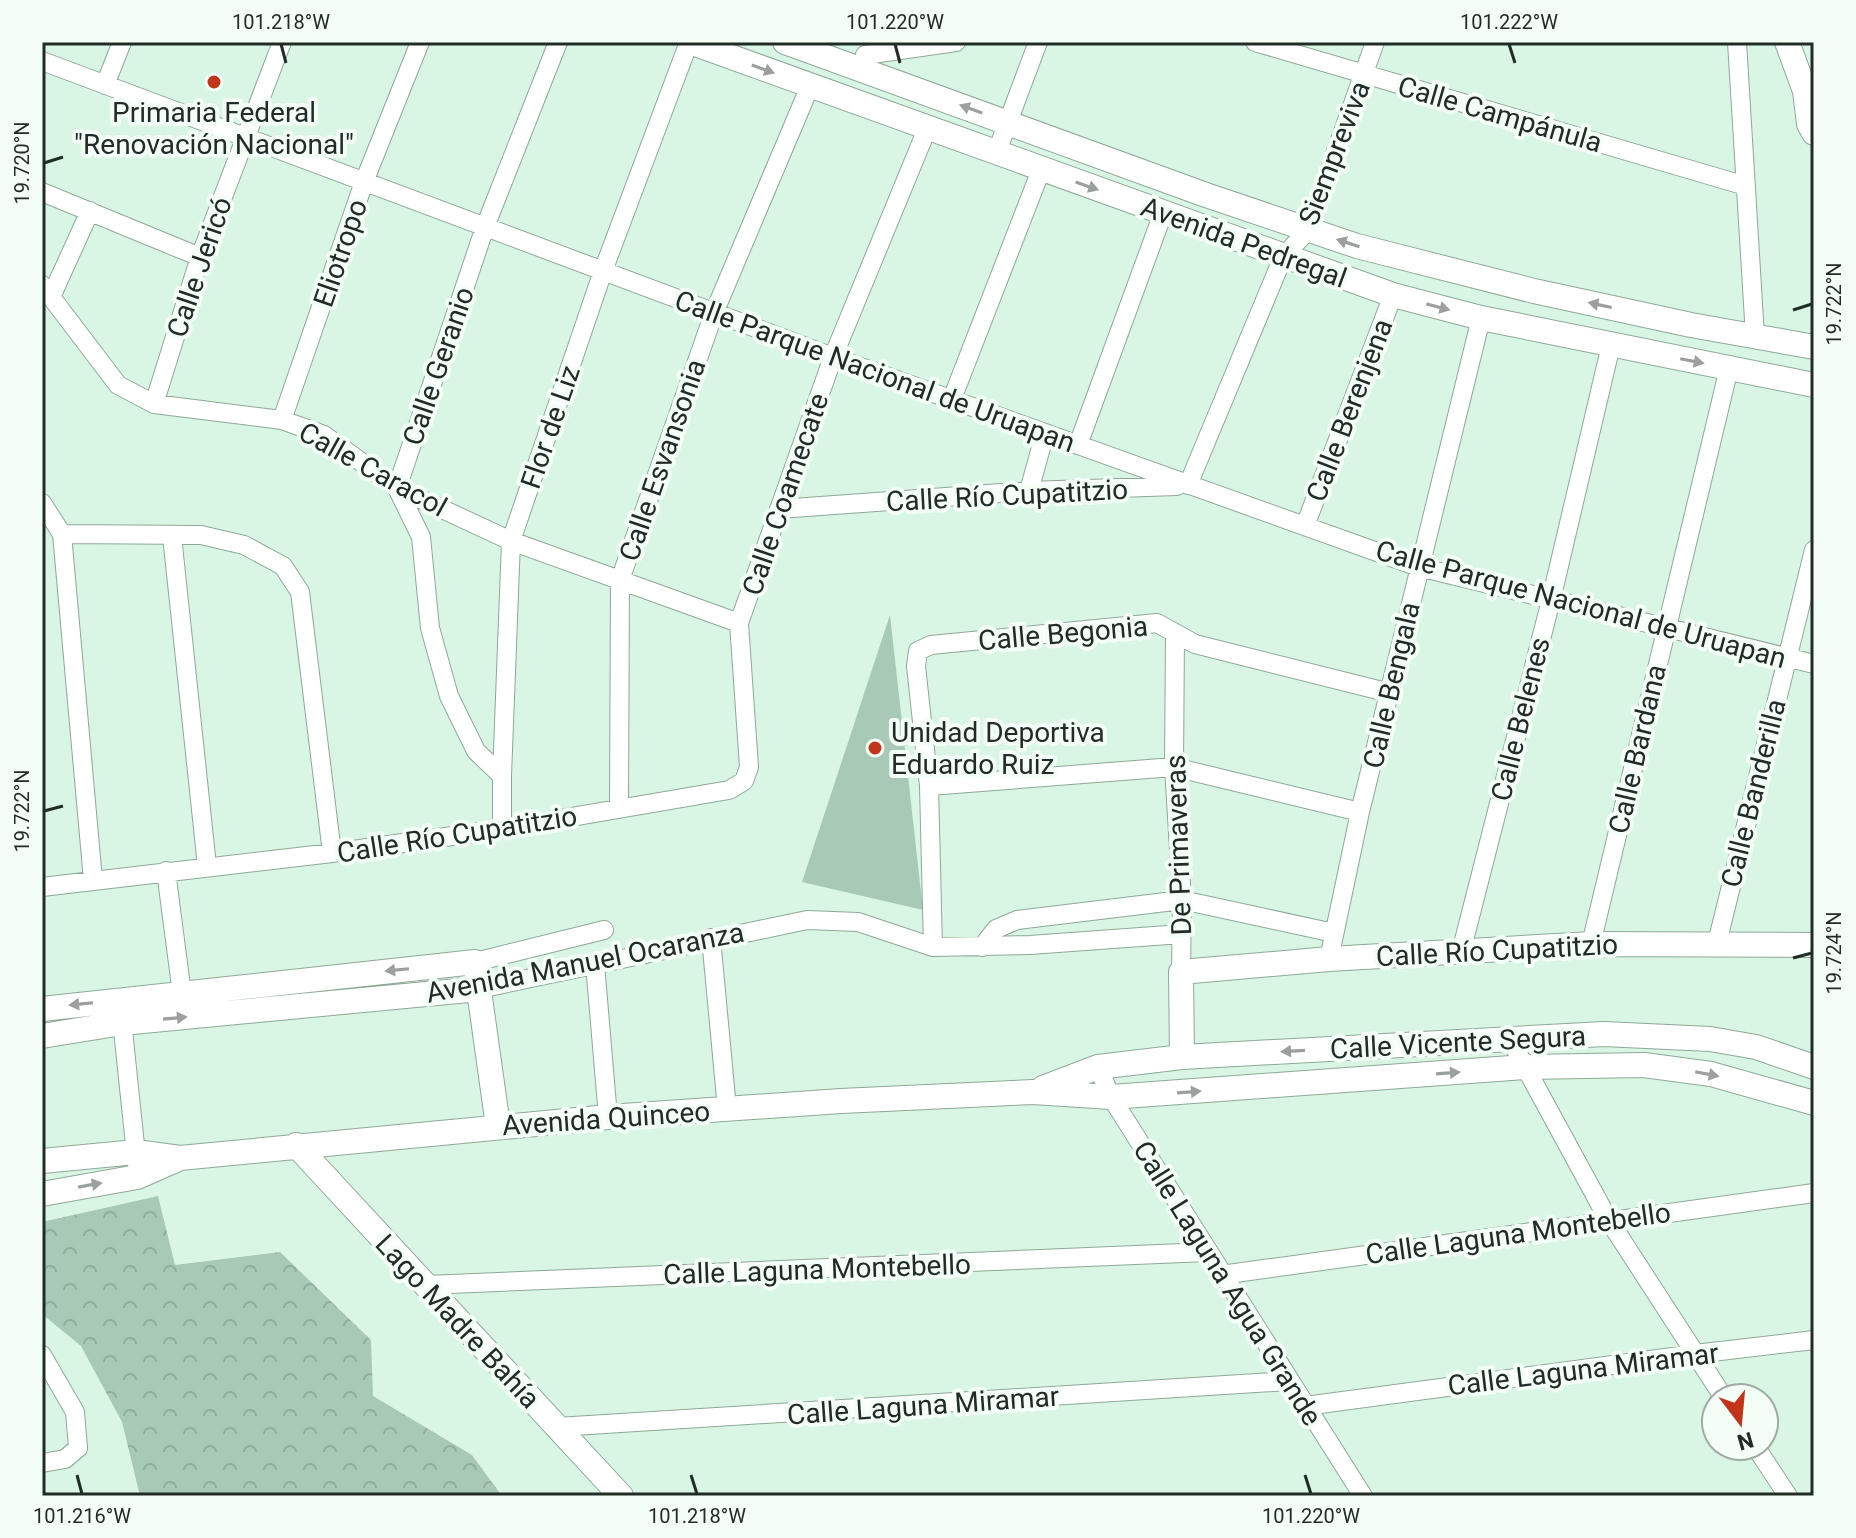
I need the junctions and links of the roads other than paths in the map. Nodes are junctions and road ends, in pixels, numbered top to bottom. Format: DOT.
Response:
graph roads {
  1 [pos="122,42"];
  2 [pos="282,42"];
  3 [pos="420,42"];
  4 [pos="558,42"];
  5 [pos="690,42"];
  6 [pos="785,42"];
  7 [pos="956,42"];
  8 [pos="1038,42"];
  9 [pos="1255,42"];
  10 [pos="1375,42"];
  11 [pos="1737,42"];
  12 [pos="1787,42"];
  13 [pos="865,56"];
  14 [pos="42,61"];
  15 [pos="1365,74"];
  16 [pos="105,85"];
  17 [pos="810,86"];
  18 [pos="1809,96"];
  19 [pos="1008,123"];
  20 [pos="1812,128"];
  21 [pos="927,129"];
  22 [pos="245,137"];
  23 [pos="996,154"];
  24 [pos="1041,170"];
  25 [pos="364,182"];
  26 [pos="1746,186"];
  27 [pos="42,192"];
  28 [pos="90,211"];
  29 [pos="1163,213"];
  30 [pos="485,227"];
  31 [pos="1308,230"];
  32 [pos="200,257"];
  33 [pos="1283,257"];
  34 [pos="603,271"];
  35 [pos="46,291"];
  36 [pos="1393,295"];
  37 [pos="714,313"];
  38 [pos="1481,318"];
  39 [pos="1755,336"];
  40 [pos="1611,345"];
  41 [pos="1814,347"];
  42 [pos="833,357"];
  43 [pos="1729,368"];
  44 [pos="1814,385"];
  45 [pos="952,399"];
  46 [pos="154,404"];
  47 [pos="282,420"];
  48 [pos="1045,433"];
  49 [pos="1078,445"];
  50 [pos="1188,485"];
  51 [pos="397,488"];
  52 [pos="1029,491"];
  53 [pos="42,503"];
  54 [pos="779,509"];
  55 [pos="1305,526"];
  56 [pos="62,534"];
  57 [pos="172,536"];
  58 [pos="511,541"];
  59 [pos="1814,550"];
  60 [pos="1419,567"];
  61 [pos="620,580"];
  62 [pos="1551,600"];
  63 [pos="739,623"];
  64 [pos="1666,628"];
  65 [pos="1175,633"];
  66 [pos="1786,657"];
  67 [pos="1814,664"];
  68 [pos="1390,693"];
  69 [pos="1174,767"];
  70 [pos="502,776"];
  71 [pos="744,781"];
  72 [pos="929,786"];
  73 [pos="619,808"];
  74 [pos="1360,812"];
  75 [pos="502,829"];
  76 [pos="332,853"];
  77 [pos="207,866"];
  78 [pos="166,871"];
  79 [pos="93,880"];
  80 [pos="42,887"];
  81 [pos="1182,900"];
  82 [pos="604,930"];
  83 [pos="1334,933"];
  84 [pos="1182,934"];
  85 [pos="711,938"];
  86 [pos="1717,943"];
  87 [pos="1591,944"];
  88 [pos="1814,945"];
  89 [pos="933,947"];
  90 [pos="982,947"];
  91 [pos="1461,952"];
  92 [pos="1329,959"];
  93 [pos="475,962"];
  94 [pos="595,964"];
  95 [pos="1181,972"];
  96 [pos="479,989"];
  97 [pos="182,994"];
  98 [pos="42,1009"];
  99 [pos="121,1012"];
  100 [pos="42,1036"];
  101 [pos="1510,1039"];
  102 [pos="1182,1057"];
  103 [pos="1098,1067"];
  104 [pos="1525,1067"];
  105 [pos="1814,1067"];
  106 [pos="1033,1092"];
  107 [pos="1111,1097"];
  108 [pos="1814,1103"];
  109 [pos="727,1109"];
  110 [pos="608,1117"];
  111 [pos="498,1126"];
  112 [pos="296,1145"];
  113 [pos="136,1152"];
  114 [pos="180,1158"];
  115 [pos="42,1161"];
  116 [pos="137,1177"];
  117 [pos="1814,1193"];
  118 [pos="42,1194"];
  119 [pos="1608,1219"];
  120 [pos="1207,1252"];
  121 [pos="1221,1275"];
  122 [pos="426,1285"];
  123 [pos="1814,1340"];
  124 [pos="1695,1354"];
  125 [pos="42,1355"];
  126 [pos="1289,1381"];
  127 [pos="1713,1382"];
  128 [pos="1305,1406"];
  129 [pos="557,1427"];
  130 [pos="1766,1462"];
  131 [pos="42,1463"];
  132 [pos="621,1496"];
  133 [pos="1363,1496"];
  134 [pos="1788,1496"];
  1 -- 16 [label="street"];
  2 -- 22 [label="street, Calle Jericó"];
  3 -- 25 [label="street, Eliotropo"];
  4 -- 30 [label="street, Calle Geranio"];
  5 -- 17 [label="street, Avenida Pedregal, one-way"];
  5 -- 34 [label="street, Flor de Liz"];
  6 -- 13 [label="street, Avenida Pedregal"];
  7 -- 13 [label="street"];
  8 -- 19 [label="street"];
  9 -- 15 [label="street, Calle Campánula"];
  10 -- 15 [label="street, Siempreviva"];
  11 -- 26 [label="street"];
  12 -- 18 [label="street"];
  19 -- 13 [label="street, Avenida Pedregal, one-way"];
  14 -- 16 [label="street, Calle Parque Nacional de Uruapan"];
  15 -- 26 [label="street, Calle Campánula"];
  15 -- 31 [label="street, Siempreviva"];
  16 -- 22 [label="street, Calle Parque Nacional de Uruapan"];
  17 -- 21 [label="street, Avenida Pedregal"];
  17 -- 37 [label="street, Calle Esvansonia"];
  18 -- 20 [label="street"];
  19 -- 23 [label="street"];
  19 -- 31 [label="street, Avenida Pedregal"];
  21 -- 23 [label="street, Avenida Pedregal"];
  21 -- 42 [label="street, Calle Coamecate"];
  22 -- 25 [label="street, Calle Parque Nacional de Uruapan"];
  22 -- 32 [label="street, Calle Jericó"];
  23 -- 24 [label="street, Avenida Pedregal"];
  24 -- 29 [label="street, Avenida Pedregal, one-way"];
  24 -- 45 [label="street"];
  25 -- 30 [label="street, Calle Parque Nacional de Uruapan"];
  25 -- 47 [label="street, Eliotropo"];
  26 -- 39 [label="street"];
  27 -- 28 [label="street"];
  28 -- 32 [label="street"];
  28 -- 35 [label="street"];
  29 -- 33 [label="street, Avenida Pedregal"];
  29 -- 49 [label="street"];
  30 -- 34 [label="street, Calle Parque Nacional de Uruapan"];
  30 -- 51 [label="street, Calle Geranio"];
  31 -- 33 [label="street, Siempreviva"];
  39 -- 31 [label="street, Avenida Pedregal, one-way"];
  32 -- 46 [label="street, Calle Jericó"];
  33 -- 36 [label="street, Avenida Pedregal"];
  33 -- 50 [label="street"];
  34 -- 37 [label="street, Calle Parque Nacional de Uruapan"];
  34 -- 58 [label="street, Flor de Liz"];
  35 -- 46 [label="street, Calle Caracol"];
  36 -- 38 [label="street, Avenida Pedregal, one-way"];
  36 -- 55 [label="street, Calle Berenjena"];
  37 -- 42 [label="street, Calle Parque Nacional de Uruapan"];
  37 -- 61 [label="street, Calle Esvansonia"];
  38 -- 40 [label="street, Avenida Pedregal"];
  38 -- 60 [label="street, Calle Bengala"];
  39 -- 41 [label="street, Avenida Pedregal"];
  40 -- 43 [label="street, Avenida Pedregal, one-way"];
  40 -- 62 [label="street, Calle Belenes"];
  42 -- 45 [label="street, Calle Parque Nacional de Uruapan"];
  42 -- 54 [label="street, Calle Coamecate"];
  43 -- 44 [label="street, Avenida Pedregal"];
  43 -- 64 [label="street, Calle Bardana"];
  45 -- 48 [label="street, Calle Parque Nacional de Uruapan"];
  46 -- 47 [label="street, Calle Caracol"];
  47 -- 51 [label="street, Calle Caracol"];
  48 -- 49 [label="street, Calle Parque Nacional de Uruapan"];
  48 -- 52 [label="street"];
  49 -- 50 [label="street, Calle Parque Nacional de Uruapan"];
  50 -- 52 [label="street, Calle Río Cupatitzio"];
  50 -- 55 [label="street, Calle Parque Nacional de Uruapan"];
  51 -- 58 [label="street, Calle Caracol"];
  51 -- 70 [label="street"];
  52 -- 54 [label="street, Calle Río Cupatitzio"];
  53 -- 56 [label="street"];
  54 -- 63 [label="street, Calle Coamecate"];
  55 -- 60 [label="street, Calle Parque Nacional de Uruapan"];
  56 -- 57 [label="street"];
  56 -- 79 [label="street"];
  57 -- 76 [label="street"];
  57 -- 77 [label="street"];
  58 -- 61 [label="street, Calle Caracol"];
  58 -- 70 [label="street, Flor de Liz"];
  59 -- 66 [label="street, Calle Banderilla"];
  60 -- 62 [label="street, Calle Parque Nacional de Uruapan"];
  60 -- 68 [label="street, Calle Bengala"];
  61 -- 63 [label="street, Calle Caracol"];
  61 -- 73 [label="street, Calle Esvansonia"];
  62 -- 64 [label="street, Calle Parque Nacional de Uruapan"];
  62 -- 91 [label="street, Calle Belenes"];
  63 -- 71 [label="street, Calle Coamecate"];
  64 -- 66 [label="street, Calle Parque Nacional de Uruapan"];
  64 -- 87 [label="street, Calle Bardana"];
  65 -- 68 [label="street, Calle Begonia"];
  65 -- 69 [label="street, De Primaveras"];
  65 -- 72 [label="street, Calle Begonia"];
  66 -- 67 [label="street, Calle Parque Nacional de Uruapan"];
  66 -- 86 [label="street, Calle Banderilla"];
  68 -- 74 [label="street, Calle Bengala"];
  69 -- 72 [label="street"];
  69 -- 74 [label="street"];
  69 -- 81 [label="street, De Primaveras"];
  70 -- 75 [label="street, Flor de Liz"];
  71 -- 73 [label="street, Calle Río Cupatitzio"];
  72 -- 89 [label="street"];
  73 -- 75 [label="street, Calle Río Cupatitzio"];
  74 -- 83 [label="street, Calle Bengala"];
  75 -- 76 [label="street, Calle Río Cupatitzio"];
  76 -- 77 [label="street, Calle Río Cupatitzio"];
  77 -- 78 [label="street, Calle Río Cupatitzio"];
  78 -- 79 [label="street, Calle Río Cupatitzio"];
  78 -- 97 [label="street"];
  79 -- 80 [label="street, Calle Río Cupatitzio"];
  81 -- 83 [label="street"];
  81 -- 84 [label="street, De Primaveras"];
  81 -- 90 [label="street"];
  82 -- 93 [label="street, Avenida Manuel Ocaranza"];
  83 -- 92 [label="street, Calle Bengala"];
  84 -- 90 [label="street, Avenida Manuel Ocaranza"];
  84 -- 95 [label="street, De Primaveras"];
  85 -- 89 [label="street, Avenida Manuel Ocaranza"];
  85 -- 94 [label="street, Avenida Manuel Ocaranza"];
  85 -- 109 [label="street"];
  86 -- 87 [label="street, Calle Río Cupatitzio"];
  86 -- 88 [label="street, Calle Río Cupatitzio"];
  87 -- 91 [label="street, Calle Río Cupatitzio"];
  89 -- 90 [label="street, Avenida Manuel Ocaranza"];
  91 -- 92 [label="street, Calle Río Cupatitzio"];
  92 -- 95 [label="street, Calle Río Cupatitzio"];
  93 -- 96 [label="street"];
  93 -- 97 [label="street, Avenida Manuel Ocaranza, one-way"];
  94 -- 96 [label="street, Avenida Manuel Ocaranza"];
  94 -- 110 [label="street"];
  95 -- 102 [label="street, De Primaveras"];
  99 -- 96 [label="street, Avenida Manuel Ocaranza, one-way"];
  96 -- 111 [label="street"];
  97 -- 99 [label="street, Avenida Manuel Ocaranza"];
  99 -- 98 [label="street, Avenida Manuel Ocaranza, one-way"];
  99 -- 100 [label="street, Avenida Manuel Ocaranza"];
  99 -- 113 [label="street"];
  101 -- 102 [label="street, Calle Vicente Segura, one-way"];
  101 -- 104 [label="street"];
  101 -- 105 [label="street, Calle Vicente Segura"];
  102 -- 103 [label="street, Calle Vicente Segura"];
  103 -- 106 [label="street, Avenida Quinceo"];
  103 -- 107 [label="street, Calle Laguna Agua Grande"];
  107 -- 104 [label="street, Calle Vicente Segura, one-way"];
  104 -- 108 [label="street, Calle Vicente Segura, one-way"];
  104 -- 119 [label="street"];
  106 -- 107 [label="street, Avenida Quinceo"];
  106 -- 109 [label="street, Avenida Quinceo"];
  107 -- 120 [label="street, Calle Laguna Agua Grande"];
  109 -- 110 [label="street, Avenida Quinceo"];
  110 -- 111 [label="street, Avenida Quinceo"];
  111 -- 112 [label="street, Avenida Quinceo"];
  112 -- 114 [label="street, Avenida Quinceo"];
  112 -- 122 [label="street, Lago Madre Bahía"];
  113 -- 114 [label="street, Avenida Quinceo"];
  113 -- 115 [label="street, Avenida Quinceo"];
  113 -- 116 [label="street"];
  114 -- 116 [label="street, Avenida Quinceo"];
  118 -- 116 [label="street, Avenida Quinceo, one-way"];
  117 -- 119 [label="street, Calle Laguna Montebello"];
  119 -- 121 [label="street, Calle Laguna Montebello"];
  119 -- 124 [label="street"];
  120 -- 121 [label="street, Calle Laguna Agua Grande"];
  120 -- 122 [label="street, Calle Laguna Montebello"];
  121 -- 126 [label="street, Calle Laguna Agua Grande"];
  122 -- 129 [label="street, Lago Madre Bahía"];
  123 -- 124 [label="street, Calle Laguna Miramar"];
  124 -- 127 [label="street"];
  124 -- 128 [label="street, Calle Laguna Miramar"];
  125 -- 131 [label="street"];
  126 -- 128 [label="street, Calle Laguna Agua Grande"];
  126 -- 129 [label="street, Calle Laguna Miramar"];
  128 -- 133 [label="street, Calle Laguna Agua Grande"];
  129 -- 132 [label="street, Lago Madre Bahía"];
  130 -- 134 [label="street"];
}
